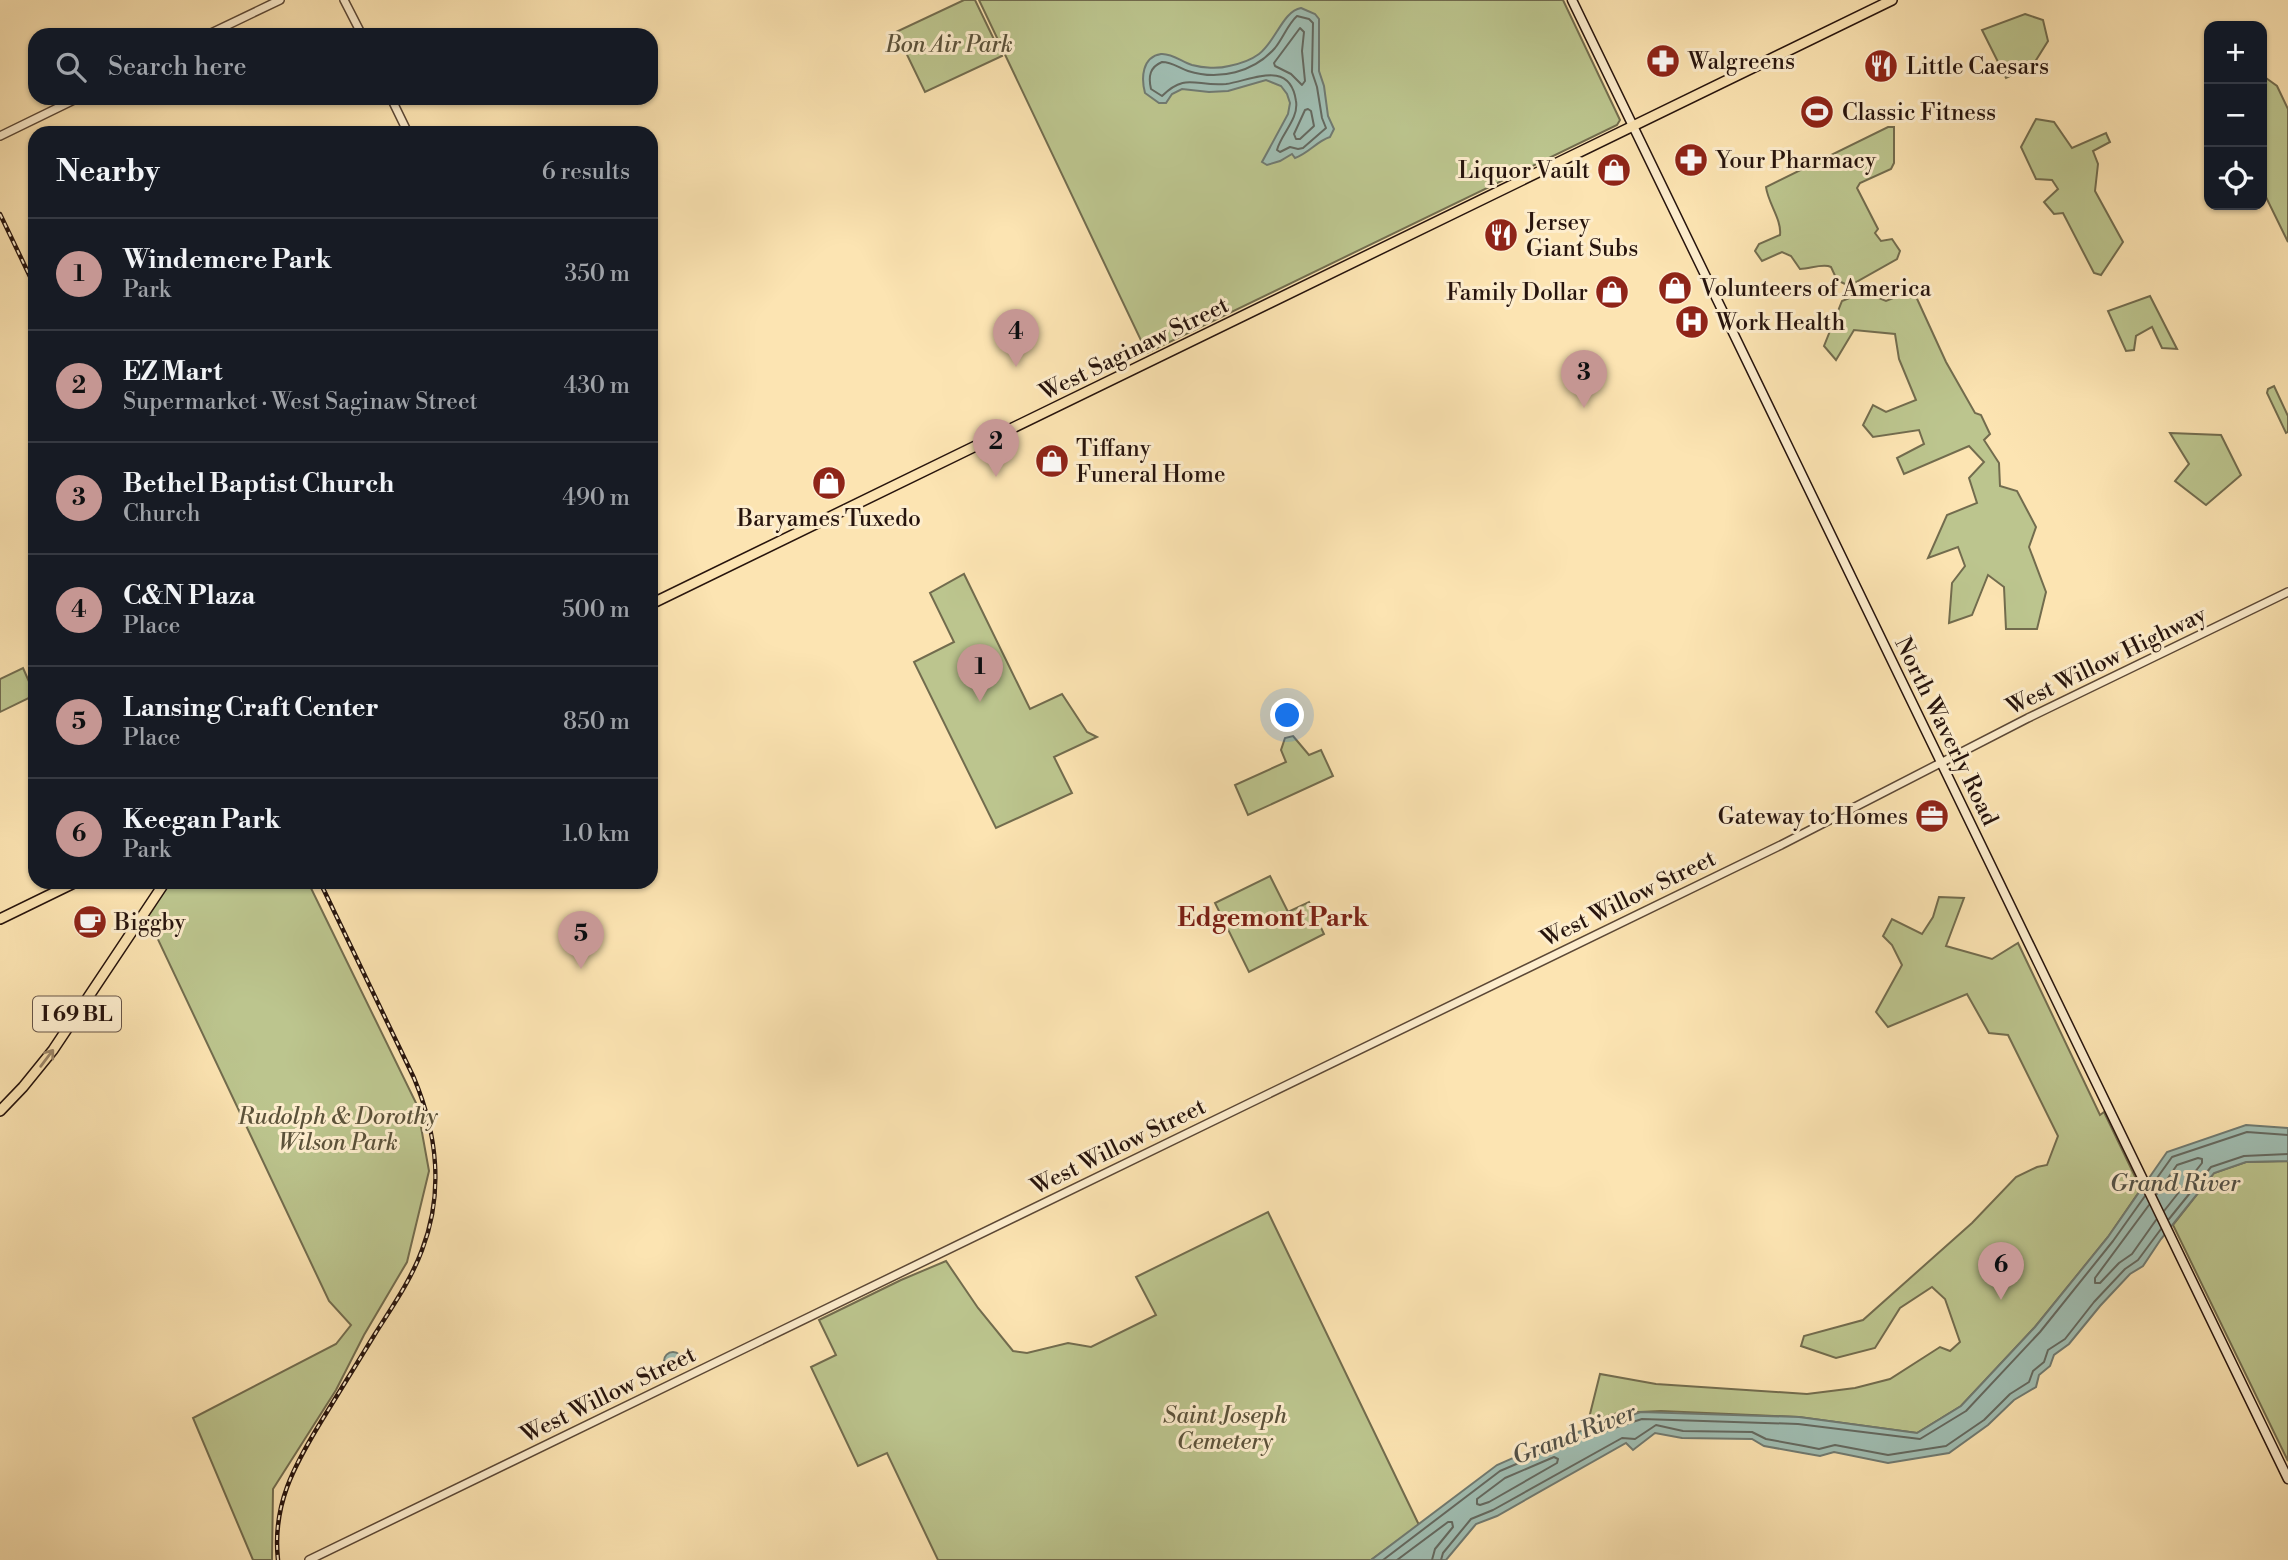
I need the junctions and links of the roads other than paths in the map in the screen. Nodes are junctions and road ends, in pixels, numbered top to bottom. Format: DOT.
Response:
graph roads {
  1 [pos="280,0"];
  2 [pos="344,0"];
  3 [pos="1572,0"];
  4 [pos="1892,0"];
  5 [pos="222,28"];
  6 [pos="358,28"];
  7 [pos="64,105"];
  8 [pos="394,105"];
  9 [pos="405,126"];
  10 [pos="1634,127"];
  11 [pos="0,136"];
  12 [pos="2288,592"];
  13 [pos="658,601"];
  14 [pos="1942,763"];
  15 [pos="62,889"];
  16 [pos="160,889"];
  17 [pos="0,919"];
  18 [pos="0,1111"];
  19 [pos="2288,1479"];
  20 [pos="309,1560"];
  1 -- 5 [label="street"];
  2 -- 6 [label="street"];
  3 -- 10 [label="main road, North Waverly Road"];
  4 -- 10 [label="main road, West Saginaw Street"];
  7 -- 11 [label="street"];
  8 -- 9 [label="street"];
  10 -- 13 [label="main road, West Saginaw Street"];
  10 -- 14 [label="main road, North Waverly Road"];
  12 -- 14 [label="street, West Willow Highway"];
  14 -- 19 [label="main road, North Waverly Road"];
  14 -- 20 [label="street, West Willow Street"];
  15 -- 17 [label="main road"];
  18 -- 16 [label="main road, I 69 BL, one-way"];
}
